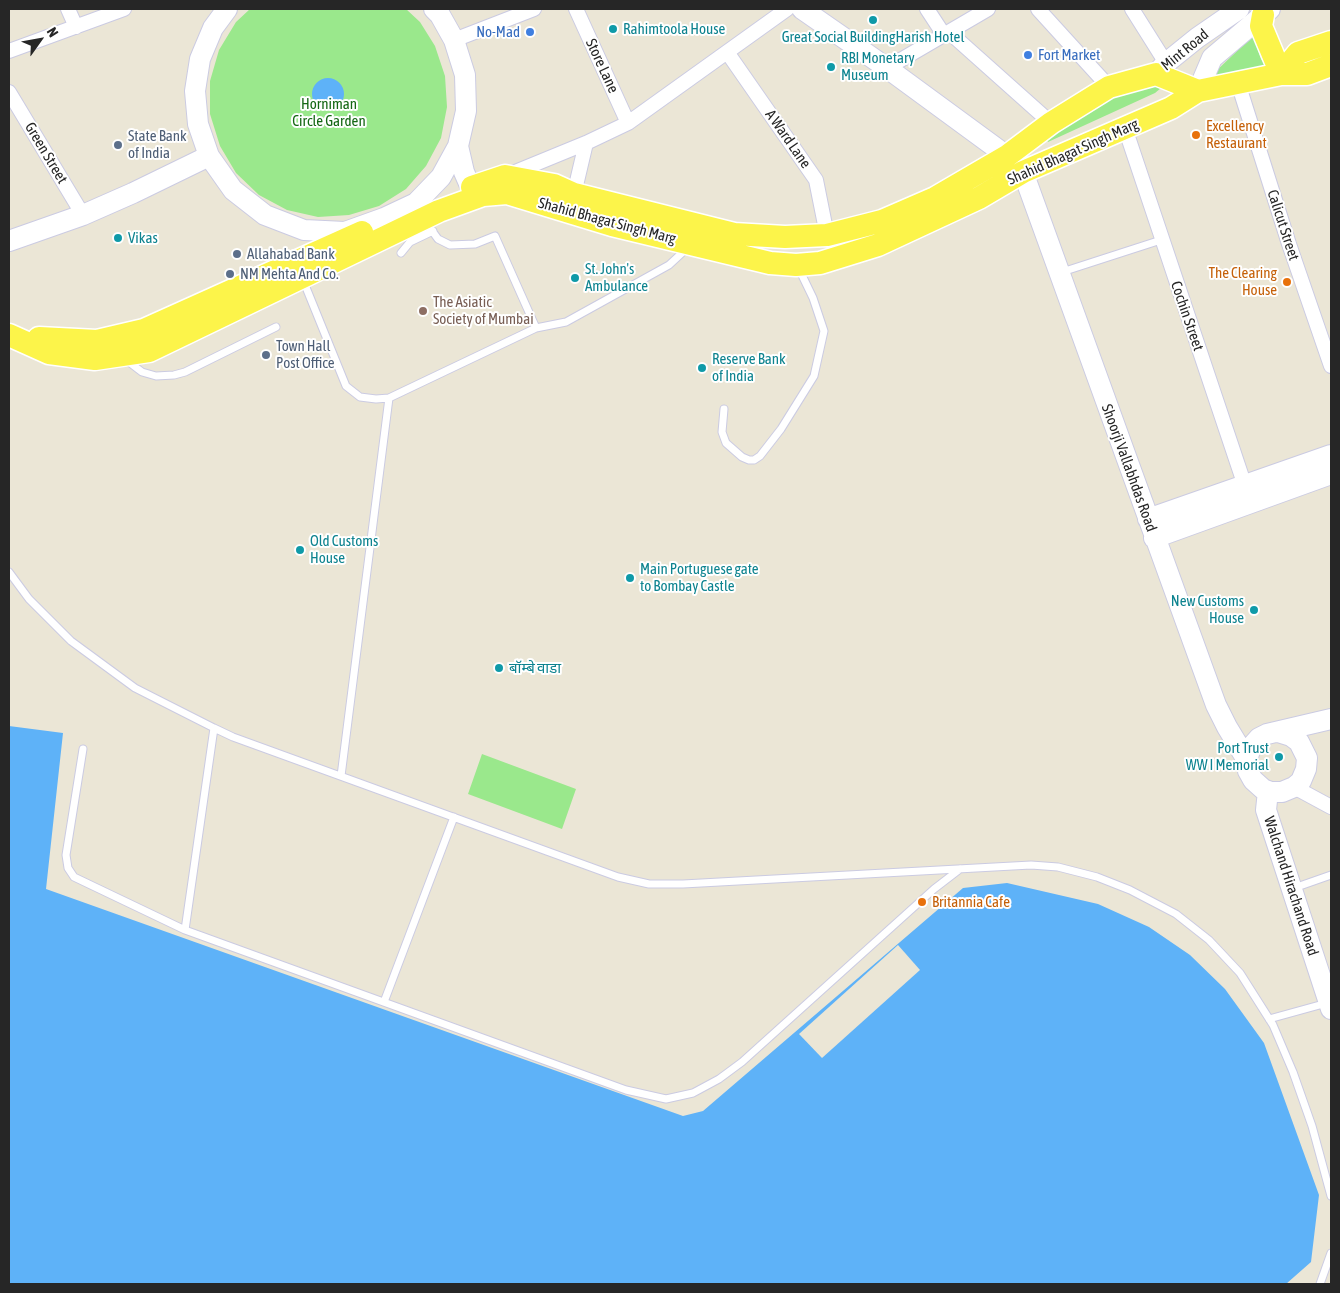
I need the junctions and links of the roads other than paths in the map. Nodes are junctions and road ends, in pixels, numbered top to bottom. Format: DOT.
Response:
graph roads {
  1 [pos="68,9"];
  2 [pos="124,9"];
  3 [pos="227,9"];
  4 [pos="434,9"];
  5 [pos="534,9"];
  6 [pos="576,9"];
  7 [pos="787,9"];
  8 [pos="802,9"];
  9 [pos="927,9"];
  10 [pos="988,9"];
  11 [pos="1038,9"];
  12 [pos="1132,9"];
  13 [pos="1240,9"];
  14 [pos="1266,12"];
  15 [pos="76,27"];
  16 [pos="946,33"];
  17 [pos="454,40"];
  18 [pos="1331,42"];
  19 [pos="9,51"];
  20 [pos="727,52"];
  21 [pos="1331,65"];
  22 [pos="887,68"];
  23 [pos="1161,69"];
  24 [pos="1281,74"];
  25 [pos="1238,83"];
  26 [pos="1109,87"];
  27 [pos="1198,91"];
  28 [pos="9,92"];
  29 [pos="628,123"];
  30 [pos="1051,123"];
  31 [pos="1125,128"];
  32 [pos="586,142"];
  33 [pos="458,146"];
  34 [pos="214,151"];
  35 [pos="1015,164"];
  36 [pos="489,185"];
  37 [pos="574,194"];
  38 [pos="83,214"];
  39 [pos="428,225"];
  40 [pos="304,230"];
  41 [pos="690,233"];
  42 [pos="827,236"];
  43 [pos="1161,240"];
  44 [pos="9,241"];
  45 [pos="320,250"];
  46 [pos="401,253"];
  47 [pos="344,257"];
  48 [pos="796,264"];
  49 [pos="298,270"];
  50 [pos="1059,273"];
  51 [pos="276,326"];
  52 [pos="536,328"];
  53 [pos="12,336"];
  54 [pos="96,350"];
  55 [pos="121,356"];
  56 [pos="1331,366"];
  57 [pos="388,398"];
  58 [pos="724,409"];
  59 [pos="1331,455"];
  60 [pos="1331,474"];
  61 [pos="1248,494"];
  62 [pos="1148,519"];
  63 [pos="1154,538"];
  64 [pos="9,572"];
  65 [pos="1331,720"];
  66 [pos="214,728"];
  67 [pos="1278,732"];
  68 [pos="83,749"];
  69 [pos="1247,760"];
  70 [pos="341,776"];
  71 [pos="1294,787"];
  72 [pos="1268,791"];
  73 [pos="1331,806"];
  74 [pos="454,817"];
  75 [pos="961,869"];
  76 [pos="1331,875"];
  77 [pos="1291,889"];
  78 [pos="185,930"];
  79 [pos="384,1002"];
  80 [pos="1330,1005"];
  81 [pos="1270,1019"];
  82 [pos="1331,1196"];
  83 [pos="1331,1252"];
  84 [pos="1320,1284"];
  1 -- 15 [label="street"];
  2 -- 15 [label="street"];
  3 -- 34 [label="street"];
  4 -- 17 [label="street"];
  5 -- 17 [label="street"];
  6 -- 29 [label="street, Store Lane"];
  7 -- 20 [label="street"];
  8 -- 22 [label="street"];
  9 -- 16 [label="street"];
  10 -- 16 [label="street"];
  11 -- 26 [label="street"];
  12 -- 23 [label="street"];
  13 -- 23 [label="street, Mint Road"];
  14 -- 24 [label="main road"];
  14 -- 27 [label="street, Mint Road"];
  15 -- 19 [label="street"];
  16 -- 22 [label="street"];
  16 -- 30 [label="street"];
  17 -- 33 [label="street"];
  18 -- 24 [label="main road"];
  20 -- 29 [label="street"];
  20 -- 42 [label="street, A Ward Lane"];
  21 -- 24 [label="main road, Shahid Bhagat Singh Marg"];
  22 -- 35 [label="street"];
  23 -- 26 [label="main road, Shahid Bhagat Singh Marg"];
  23 -- 27 [label="main road"];
  24 -- 25 [label="main road, Shahid Bhagat Singh Marg"];
  25 -- 27 [label="main road, Shahid Bhagat Singh Marg"];
  25 -- 56 [label="street, Calicut Street"];
  26 -- 30 [label="main road, Shahid Bhagat Singh Marg"];
  27 -- 31 [label="main road, Shahid Bhagat Singh Marg"];
  28 -- 38 [label="street, Green Street"];
  29 -- 32 [label="street"];
  30 -- 35 [label="main road, Shahid Bhagat Singh Marg"];
  31 -- 35 [label="main road, Shahid Bhagat Singh Marg"];
  31 -- 43 [label="street, Cochin Street"];
  32 -- 36 [label="street"];
  32 -- 37 [label="street"];
  33 -- 36 [label="street"];
  33 -- 40 [label="street"];
  34 -- 38 [label="street"];
  34 -- 40 [label="street"];
  35 -- 42 [label="main road, Shahid Bhagat Singh Marg"];
  35 -- 48 [label="main road, Shahid Bhagat Singh Marg"];
  35 -- 50 [label="street, Shoorji Vallabhdas Road"];
  36 -- 37 [label="main road, Shahid Bhagat Singh Marg"];
  36 -- 39 [label="main road, Shahid Bhagat Singh Marg"];
  36 -- 41 [label="main road, Shahid Bhagat Singh Marg"];
  36 -- 45 [label="main road, Shahid Bhagat Singh Marg"];
  37 -- 41 [label="main road, Shahid Bhagat Singh Marg"];
  38 -- 44 [label="street"];
  39 -- 46 [label="lane"];
  39 -- 47 [label="main road, Shahid Bhagat Singh Marg"];
  39 -- 52 [label="lane"];
  40 -- 45 [label="street"];
  41 -- 42 [label="main road, Shahid Bhagat Singh Marg"];
  41 -- 48 [label="main road, Shahid Bhagat Singh Marg"];
  41 -- 52 [label="lane"];
  43 -- 50 [label="lane"];
  43 -- 61 [label="street, Cochin Street"];
  45 -- 47 [label="street"];
  45 -- 49 [label="main road, Shahid Bhagat Singh Marg"];
  47 -- 49 [label="main road, Shahid Bhagat Singh Marg"];
  48 -- 58 [label="lane"];
  49 -- 54 [label="main road, Shahid Bhagat Singh Marg"];
  49 -- 55 [label="main road, Shahid Bhagat Singh Marg"];
  49 -- 57 [label="lane"];
  50 -- 62 [label="street, Shoorji Vallabhdas Road"];
  51 -- 55 [label="lane"];
  52 -- 57 [label="lane"];
  53 -- 54 [label="main road, Shahid Bhagat Singh Marg"];
  54 -- 55 [label="main road, Shahid Bhagat Singh Marg"];
  57 -- 70 [label="lane"];
  59 -- 61 [label="street"];
  60 -- 61 [label="street"];
  61 -- 62 [label="street"];
  61 -- 63 [label="street"];
  62 -- 63 [label="street, Shoorji Vallabhdas Road"];
  63 -- 69 [label="street, Shoorji Vallabhdas Road"];
  64 -- 66 [label="lane"];
  65 -- 67 [label="street"];
  66 -- 70 [label="lane"];
  66 -- 78 [label="lane"];
  67 -- 69 [label="street"];
  67 -- 71 [label="street"];
  68 -- 78 [label="lane"];
  69 -- 72 [label="street"];
  70 -- 74 [label="lane"];
  71 -- 72 [label="street"];
  71 -- 73 [label="street"];
  72 -- 77 [label="street, Walchand Hirachand Road"];
  74 -- 75 [label="lane"];
  74 -- 79 [label="lane"];
  75 -- 79 [label="lane"];
  75 -- 81 [label="lane"];
  76 -- 77 [label="lane"];
  77 -- 80 [label="street, Walchand Hirachand Road"];
  78 -- 79 [label="lane"];
  80 -- 81 [label="lane"];
  81 -- 82 [label="lane"];
  83 -- 84 [label="lane"];
}
